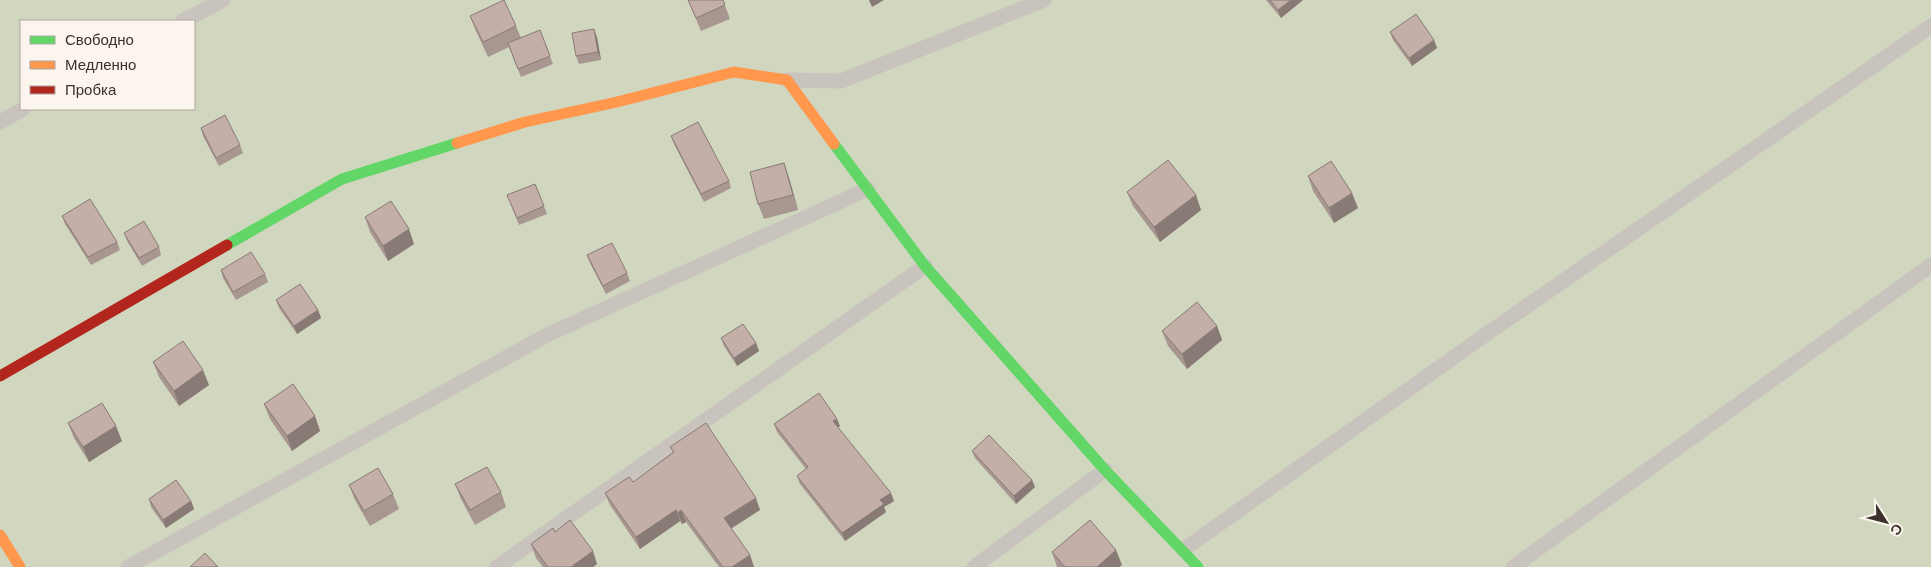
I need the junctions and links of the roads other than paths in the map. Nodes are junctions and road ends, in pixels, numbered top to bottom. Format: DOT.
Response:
graph roads {
  1 [pos="222,0"];
  2 [pos="1044,0"];
  3 [pos="185,20"];
  4 [pos="1931,26"];
  5 [pos="787,80"];
  6 [pos="22,110"];
  7 [pos="0,122"];
  8 [pos="868,189"];
  9 [pos="1931,265"];
  10 [pos="925,266"];
  11 [pos="0,376"];
  12 [pos="1105,470"];
  13 [pos="0,535"];
  14 [pos="1183,550"];
  15 [pos="20,567"];
  16 [pos="128,567"];
  17 [pos="497,567"];
  18 [pos="974,567"];
  19 [pos="1198,567"];
  20 [pos="1513,567"];
  1 -- 3 [label="lane"];
  2 -- 5 [label="lane"];
  4 -- 14 [label="lane"];
  5 -- 8 [label="street"];
  5 -- 11 [label="street"];
  6 -- 7 [label="lane"];
  8 -- 10 [label="street"];
  8 -- 16 [label="lane"];
  9 -- 20 [label="lane"];
  10 -- 12 [label="street"];
  10 -- 17 [label="lane"];
  12 -- 14 [label="street"];
  12 -- 18 [label="lane"];
  13 -- 15 [label="street"];
  14 -- 19 [label="street"];
}
